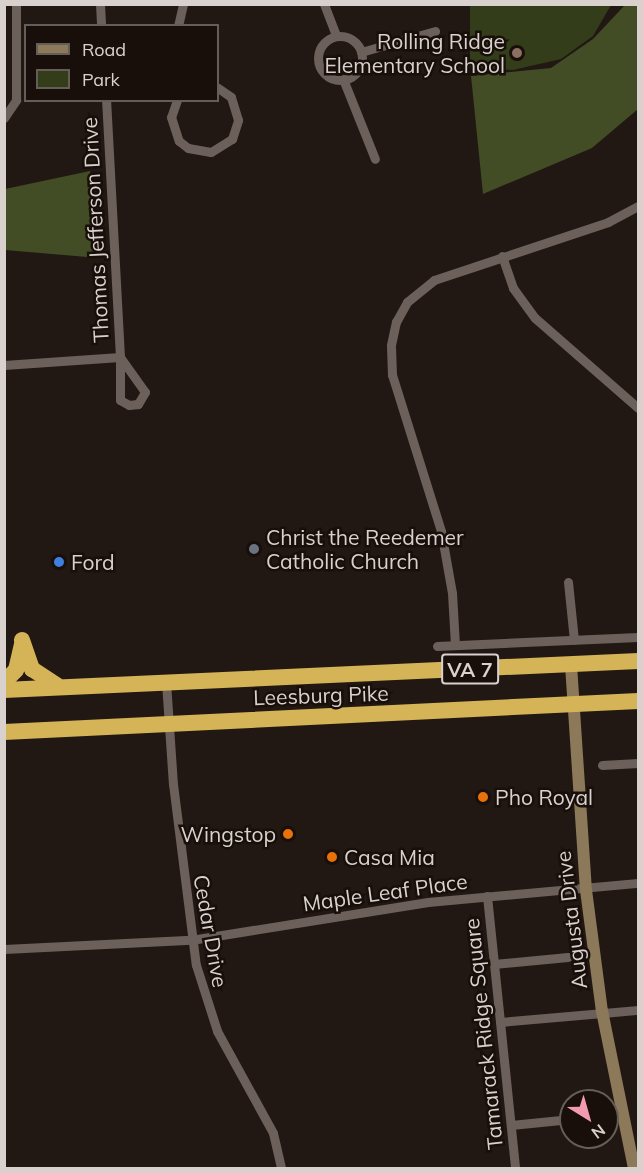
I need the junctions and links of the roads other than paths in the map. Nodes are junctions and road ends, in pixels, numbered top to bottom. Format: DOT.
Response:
graph roads {
  1 [pos="16,4"];
  2 [pos="100,4"];
  3 [pos="183,4"];
  4 [pos="324,4"];
  5 [pos="101,24"];
  6 [pos="178,24"];
  7 [pos="435,31"];
  8 [pos="336,36"];
  9 [pos="361,52"];
  10 [pos="343,80"];
  11 [pos="219,89"];
  12 [pos="106,102"];
  13 [pos="176,102"];
  14 [pos="15,105"];
  15 [pos="4,107"];
  16 [pos="4,118"];
  17 [pos="375,159"];
  18 [pos="638,207"];
  19 [pos="502,256"];
  20 [pos="120,357"];
  21 [pos="4,365"];
  22 [pos="639,408"];
  23 [pos="568,582"];
  24 [pos="639,637"];
  25 [pos="574,640"];
  26 [pos="455,645"];
  27 [pos="437,646"];
  28 [pos="639,661"];
  29 [pos="571,665"];
  30 [pos="4,682"];
  31 [pos="166,682"];
  32 [pos="64,687"];
  33 [pos="4,690"];
  34 [pos="639,701"];
  35 [pos="574,704"];
  36 [pos="168,722"];
  37 [pos="4,732"];
  38 [pos="639,763"];
  39 [pos="602,765"];
  40 [pos="639,883"];
  41 [pos="586,890"];
  42 [pos="488,896"];
  43 [pos="191,940"];
  44 [pos="4,949"];
  45 [pos="568,957"];
  46 [pos="494,964"];
  47 [pos="639,1010"];
  48 [pos="602,1011"];
  49 [pos="500,1022"];
  50 [pos="559,1120"];
  51 [pos="511,1125"];
  52 [pos="635,1160"];
  53 [pos="281,1168"];
  54 [pos="515,1168"];
  1 -- 14 [label="street"];
  2 -- 5 [label="street"];
  3 -- 6 [label="street"];
  4 -- 8 [label="street"];
  7 -- 9 [label="street"];
  8 -- 9 [label="street"];
  8 -- 10 [label="street"];
  9 -- 10 [label="street"];
  10 -- 17 [label="street"];
  11 -- 13 [label="street"];
  12 -- 20 [label="street, Thomas Jefferson Drive"];
  14 -- 15 [label="street"];
  14 -- 16 [label="street"];
  18 -- 19 [label="street"];
  19 -- 22 [label="street"];
  19 -- 26 [label="street"];
  20 -- 20 [label="street, Thomas Jefferson Drive"];
  20 -- 21 [label="street"];
  23 -- 25 [label="street"];
  24 -- 25 [label="street"];
  25 -- 26 [label="street"];
  26 -- 27 [label="street"];
  28 -- 29 [label="highway, Leesburg Pike / VA 7"];
  29 -- 31 [label="highway, Leesburg Pike / VA 7"];
  29 -- 35 [label="street, Augusta Drive"];
  30 -- 32 [label="highway"];
  31 -- 32 [label="highway, Leesburg Pike / VA 7"];
  31 -- 36 [label="street, Cedar Drive"];
  32 -- 33 [label="highway, Leesburg Pike / VA 7"];
  34 -- 35 [label="highway, Leesburg Pike / VA 7"];
  35 -- 36 [label="highway, Leesburg Pike / VA 7"];
  35 -- 41 [label="street, Augusta Drive"];
  36 -- 37 [label="highway, Leesburg Pike / VA 7"];
  36 -- 43 [label="street, Cedar Drive"];
  38 -- 39 [label="street"];
  40 -- 41 [label="street, Maple Leaf Place"];
  41 -- 42 [label="street, Maple Leaf Place"];
  41 -- 48 [label="street, Augusta Drive"];
  42 -- 43 [label="street, Maple Leaf Place"];
  42 -- 46 [label="street, Tamarack Ridge Square"];
  43 -- 44 [label="street, Maple Leaf Place"];
  43 -- 53 [label="street, Cedar Drive"];
  45 -- 46 [label="street"];
  46 -- 49 [label="street, Tamarack Ridge Square"];
  47 -- 48 [label="street"];
  48 -- 49 [label="street"];
  48 -- 52 [label="street, Augusta Drive"];
  49 -- 51 [label="street, Tamarack Ridge Square"];
  50 -- 51 [label="street"];
  51 -- 54 [label="street, Tamarack Ridge Square"];
}
